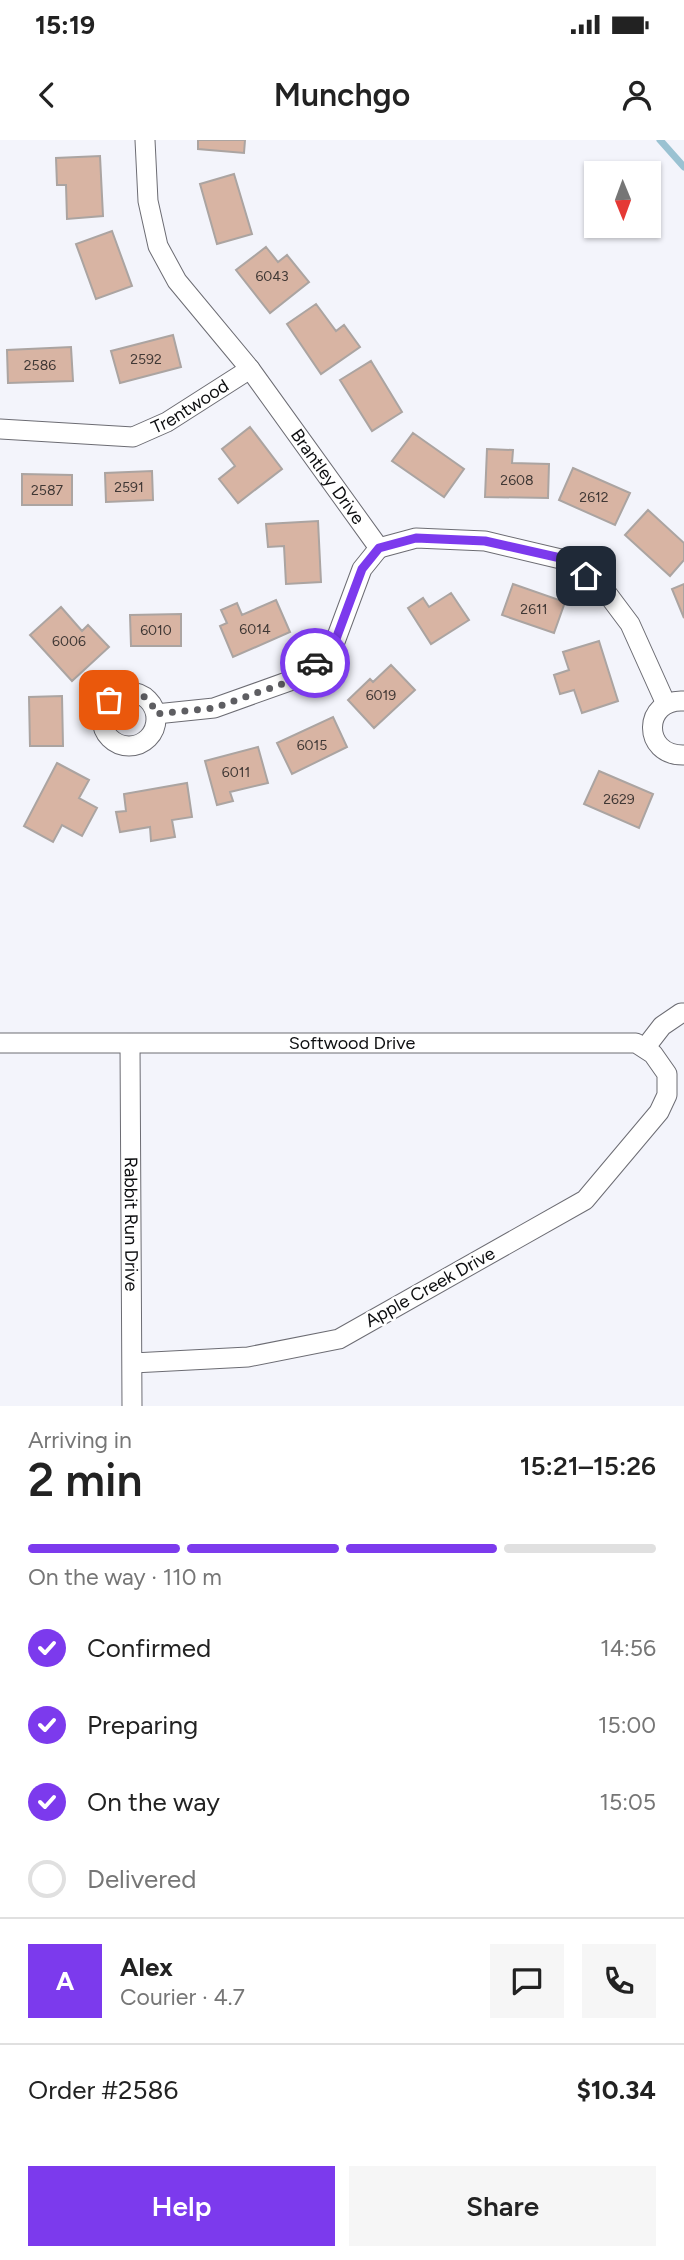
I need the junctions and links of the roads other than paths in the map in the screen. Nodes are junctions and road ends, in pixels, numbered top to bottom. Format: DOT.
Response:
graph roads {
  1 [pos="145,140"];
  2 [pos="250,369"];
  3 [pos="0,429"];
  4 [pos="379,548"];
  5 [pos="675,703"];
  6 [pos="156,714"];
  7 [pos="684,755"];
  8 [pos="684,1013"];
  9 [pos="0,1043"];
  10 [pos="130,1044"];
  11 [pos="645,1048"];
  12 [pos="673,1090"];
  13 [pos="133,1363"];
  14 [pos="132,1406"];
  1 -- 2 [label="street, Brantley Drive"];
  2 -- 3 [label="street, Trentwood"];
  2 -- 4 [label="street, Brantley Drive"];
  4 -- 5 [label="street"];
  4 -- 6 [label="street"];
  5 -- 7 [label="street"];
  8 -- 11 [label="street"];
  9 -- 10 [label="street, Softwood Drive"];
  10 -- 11 [label="street, Softwood Drive"];
  10 -- 13 [label="street, Rabbit Run Drive"];
  11 -- 12 [label="street"];
  12 -- 13 [label="street, Apple Creek Drive"];
  13 -- 14 [label="street, Rabbit Run Drive"];
}
